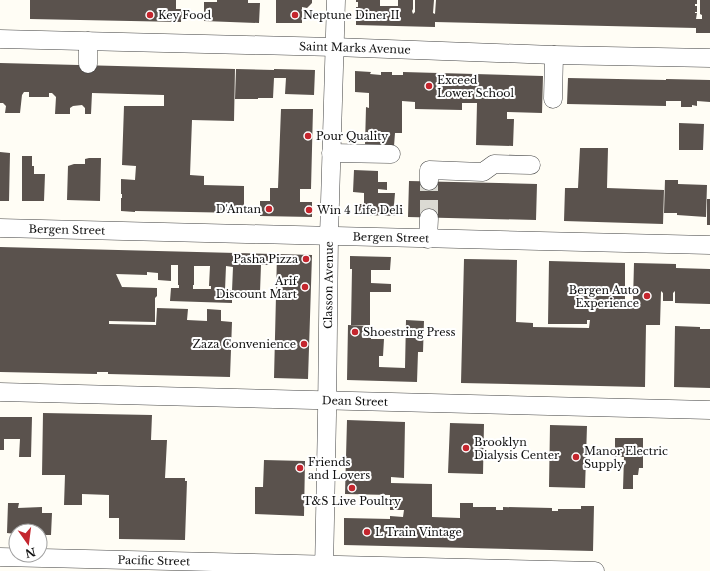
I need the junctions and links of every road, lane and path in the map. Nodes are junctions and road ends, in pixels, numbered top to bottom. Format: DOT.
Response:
graph roads {
  1 [pos="336,0"];
  2 [pos="0,39"];
  3 [pos="88,41"];
  4 [pos="334,47"];
  5 [pos="554,55"];
  6 [pos="710,58"];
  7 [pos="88,64"];
  8 [pos="553,99"];
  9 [pos="331,153"];
  10 [pos="391,154"];
  11 [pos="531,165"];
  12 [pos="429,181"];
  13 [pos="429,218"];
  14 [pos="0,228"];
  15 [pos="329,236"];
  16 [pos="428,238"];
  17 [pos="710,245"];
  18 [pos="0,392"];
  19 [pos="327,400"];
  20 [pos="710,410"];
  21 [pos="0,557"];
  22 [pos="126,565"];
  23 [pos="324,568"];
  24 [pos="595,571"];
  1 -- 4 [label="street, Classon Avenue"];
  2 -- 3 [label="street, Saint Marks Avenue"];
  3 -- 4 [label="street, Saint Marks Avenue"];
  3 -- 7 [label="street"];
  4 -- 5 [label="street, Saint Marks Avenue"];
  4 -- 9 [label="street, Classon Avenue"];
  5 -- 6 [label="street, Saint Marks Avenue"];
  5 -- 8 [label="street"];
  9 -- 10 [label="street"];
  9 -- 15 [label="street, Classon Avenue"];
  11 -- 12 [label="street"];
  13 -- 16 [label="street"];
  14 -- 15 [label="street, Bergen Street"];
  15 -- 16 [label="street, Bergen Street"];
  15 -- 19 [label="street, Classon Avenue"];
  16 -- 17 [label="street, Bergen Street"];
  18 -- 19 [label="street, Dean Street"];
  19 -- 20 [label="street, Dean Street"];
  19 -- 23 [label="street, Classon Avenue"];
  21 -- 22 [label="street, Pacific Street"];
  22 -- 23 [label="street, Pacific Street"];
  23 -- 24 [label="street, Pacific Street"];
}
